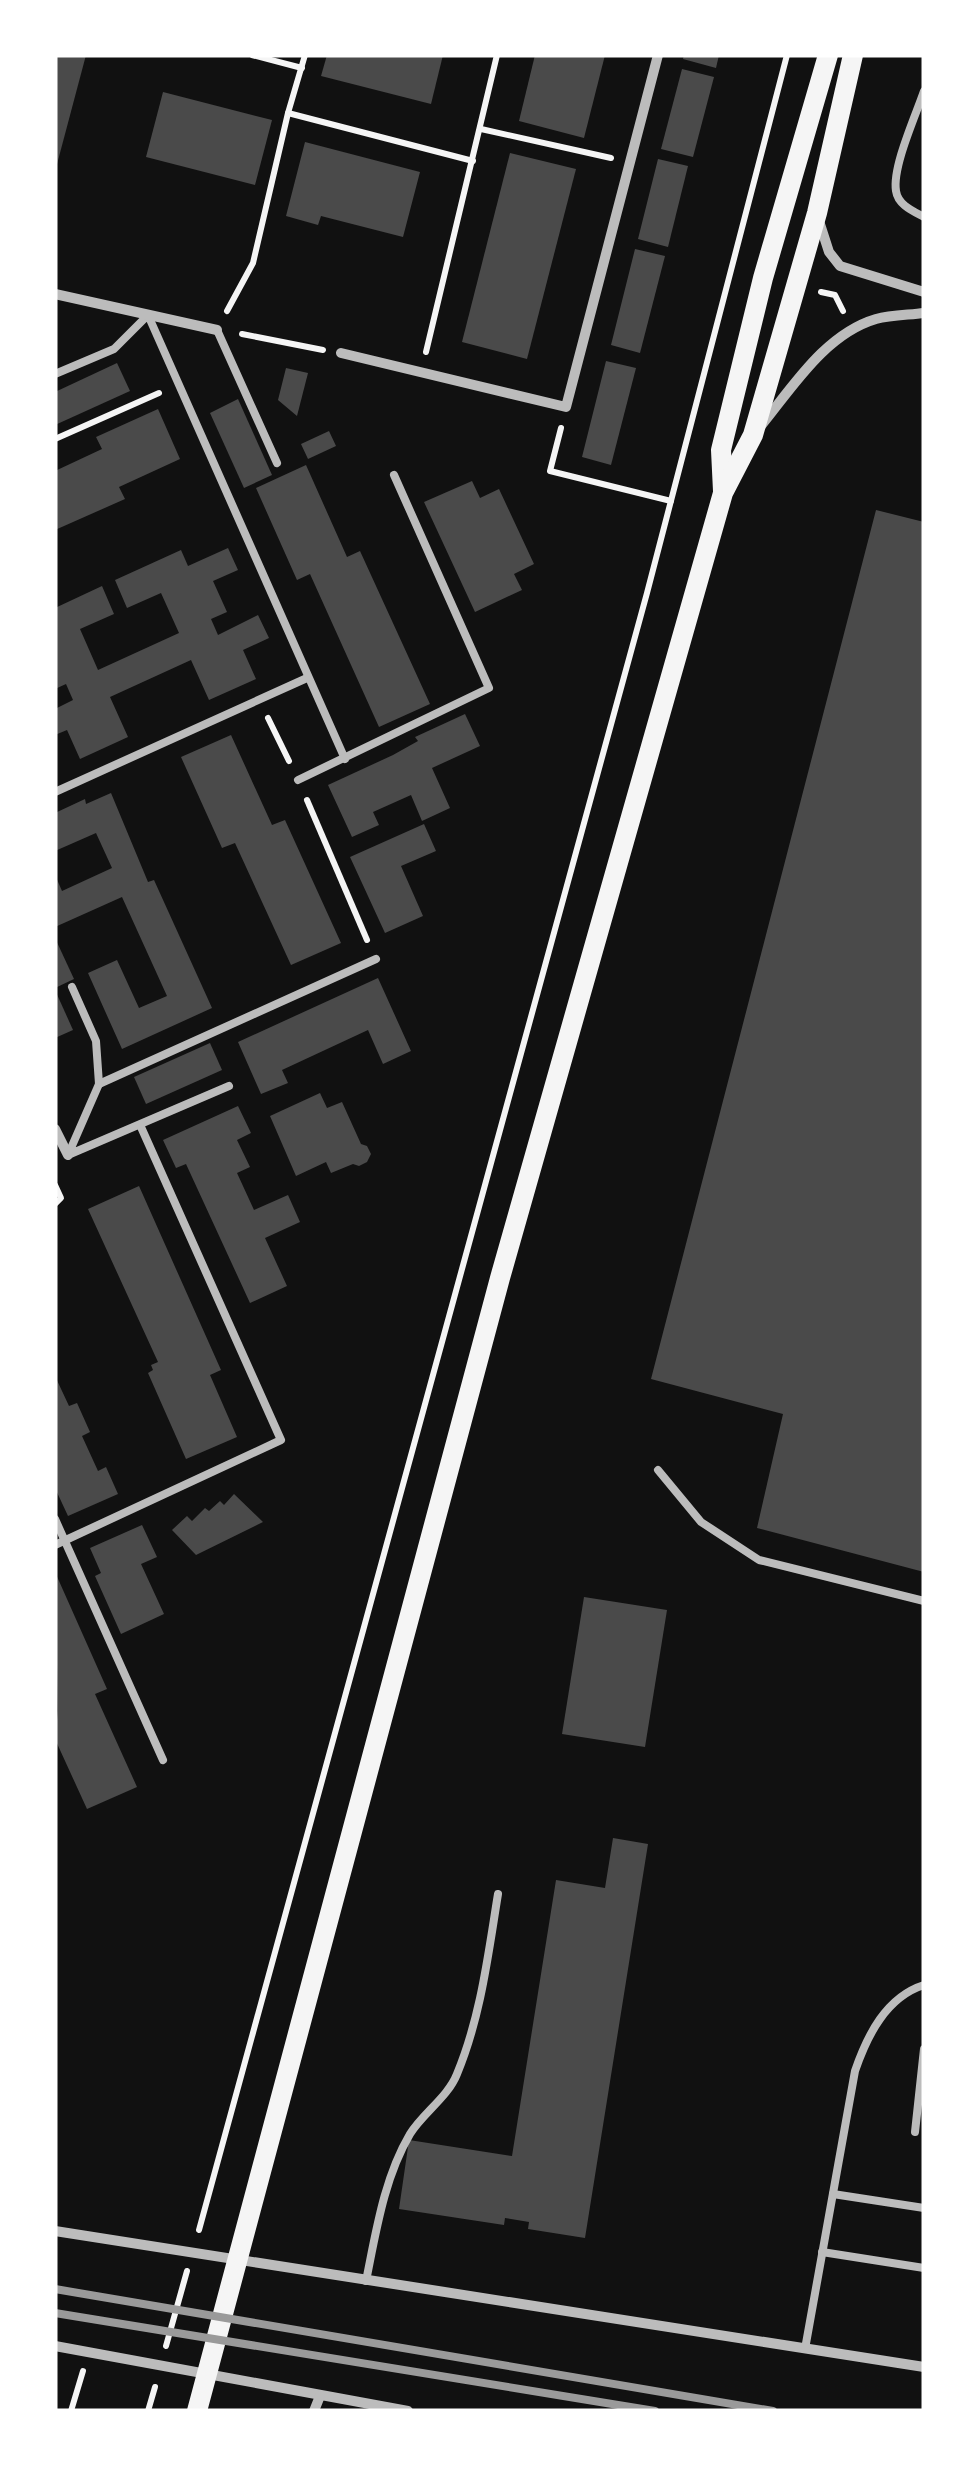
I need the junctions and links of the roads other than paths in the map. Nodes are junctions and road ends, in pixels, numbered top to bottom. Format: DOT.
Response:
graph roads {
  1 [pos="658,55"];
  2 [pos="828,55"];
  3 [pos="853,55"];
  4 [pos="924,91"];
  5 [pos="817,213"];
  6 [pos="924,217"];
  7 [pos="924,292"];
  8 [pos="55,294"];
  9 [pos="924,313"];
  10 [pos="148,315"];
  11 [pos="217,330"];
  12 [pos="341,353"];
  13 [pos="55,374"];
  14 [pos="753,436"];
  15 [pos="277,463"];
  16 [pos="394,475"];
  17 [pos="723,493"];
  18 [pos="307,678"];
  19 [pos="345,759"];
  20 [pos="298,780"];
  21 [pos="55,792"];
  22 [pos="376,959"];
  23 [pos="72,987"];
  24 [pos="99,1084"];
  25 [pos="229,1086"];
  26 [pos="141,1126"];
  27 [pos="55,1129"];
  28 [pos="68,1156"];
  29 [pos="658,1470"];
  30 [pos="55,1520"];
  31 [pos="65,1541"];
  32 [pos="55,1546"];
  33 [pos="924,1601"];
  34 [pos="163,1760"];
  35 [pos="498,1894"];
  36 [pos="924,1985"];
  37 [pos="924,2049"];
  38 [pos="914,2132"];
  39 [pos="833,2194"];
  40 [pos="924,2208"];
  41 [pos="55,2230"];
  42 [pos="822,2252"];
  43 [pos="924,2268"];
  44 [pos="366,2282"];
  45 [pos="55,2346"];
  46 [pos="805,2349"];
  47 [pos="924,2368"];
  48 [pos="320,2396"];
  49 [pos="197,2411"];
  50 [pos="314,2411"];
  51 [pos="408,2411"];
  1 -- 12 [label="street"];
  2 -- 17 [label="main road"];
  3 -- 5 [label="main road"];
  4 -- 6 [label="lane"];
  5 -- 7 [label="street"];
  5 -- 14 [label="main road"];
  8 -- 10 [label="street"];
  9 -- 14 [label="street"];
  10 -- 11 [label="street"];
  10 -- 13 [label="lane"];
  10 -- 18 [label="lane"];
  11 -- 15 [label="lane"];
  14 -- 17 [label="main road"];
  16 -- 19 [label="lane"];
  17 -- 49 [label="main road"];
  18 -- 19 [label="lane"];
  18 -- 21 [label="lane"];
  19 -- 20 [label="lane"];
  22 -- 24 [label="lane"];
  23 -- 24 [label="lane"];
  24 -- 28 [label="lane"];
  25 -- 26 [label="lane"];
  26 -- 28 [label="lane"];
  26 -- 31 [label="lane"];
  27 -- 28 [label="street"];
  29 -- 33 [label="lane"];
  30 -- 31 [label="lane"];
  31 -- 32 [label="lane"];
  31 -- 34 [label="lane"];
  35 -- 44 [label="lane"];
  36 -- 39 [label="lane"];
  37 -- 38 [label="lane"];
  39 -- 40 [label="lane"];
  39 -- 42 [label="lane"];
  41 -- 44 [label="street"];
  42 -- 43 [label="lane"];
  42 -- 46 [label="lane"];
  44 -- 46 [label="street"];
  45 -- 48 [label="street"];
  46 -- 47 [label="street"];
  48 -- 50 [label="street"];
  48 -- 51 [label="street"];
}
